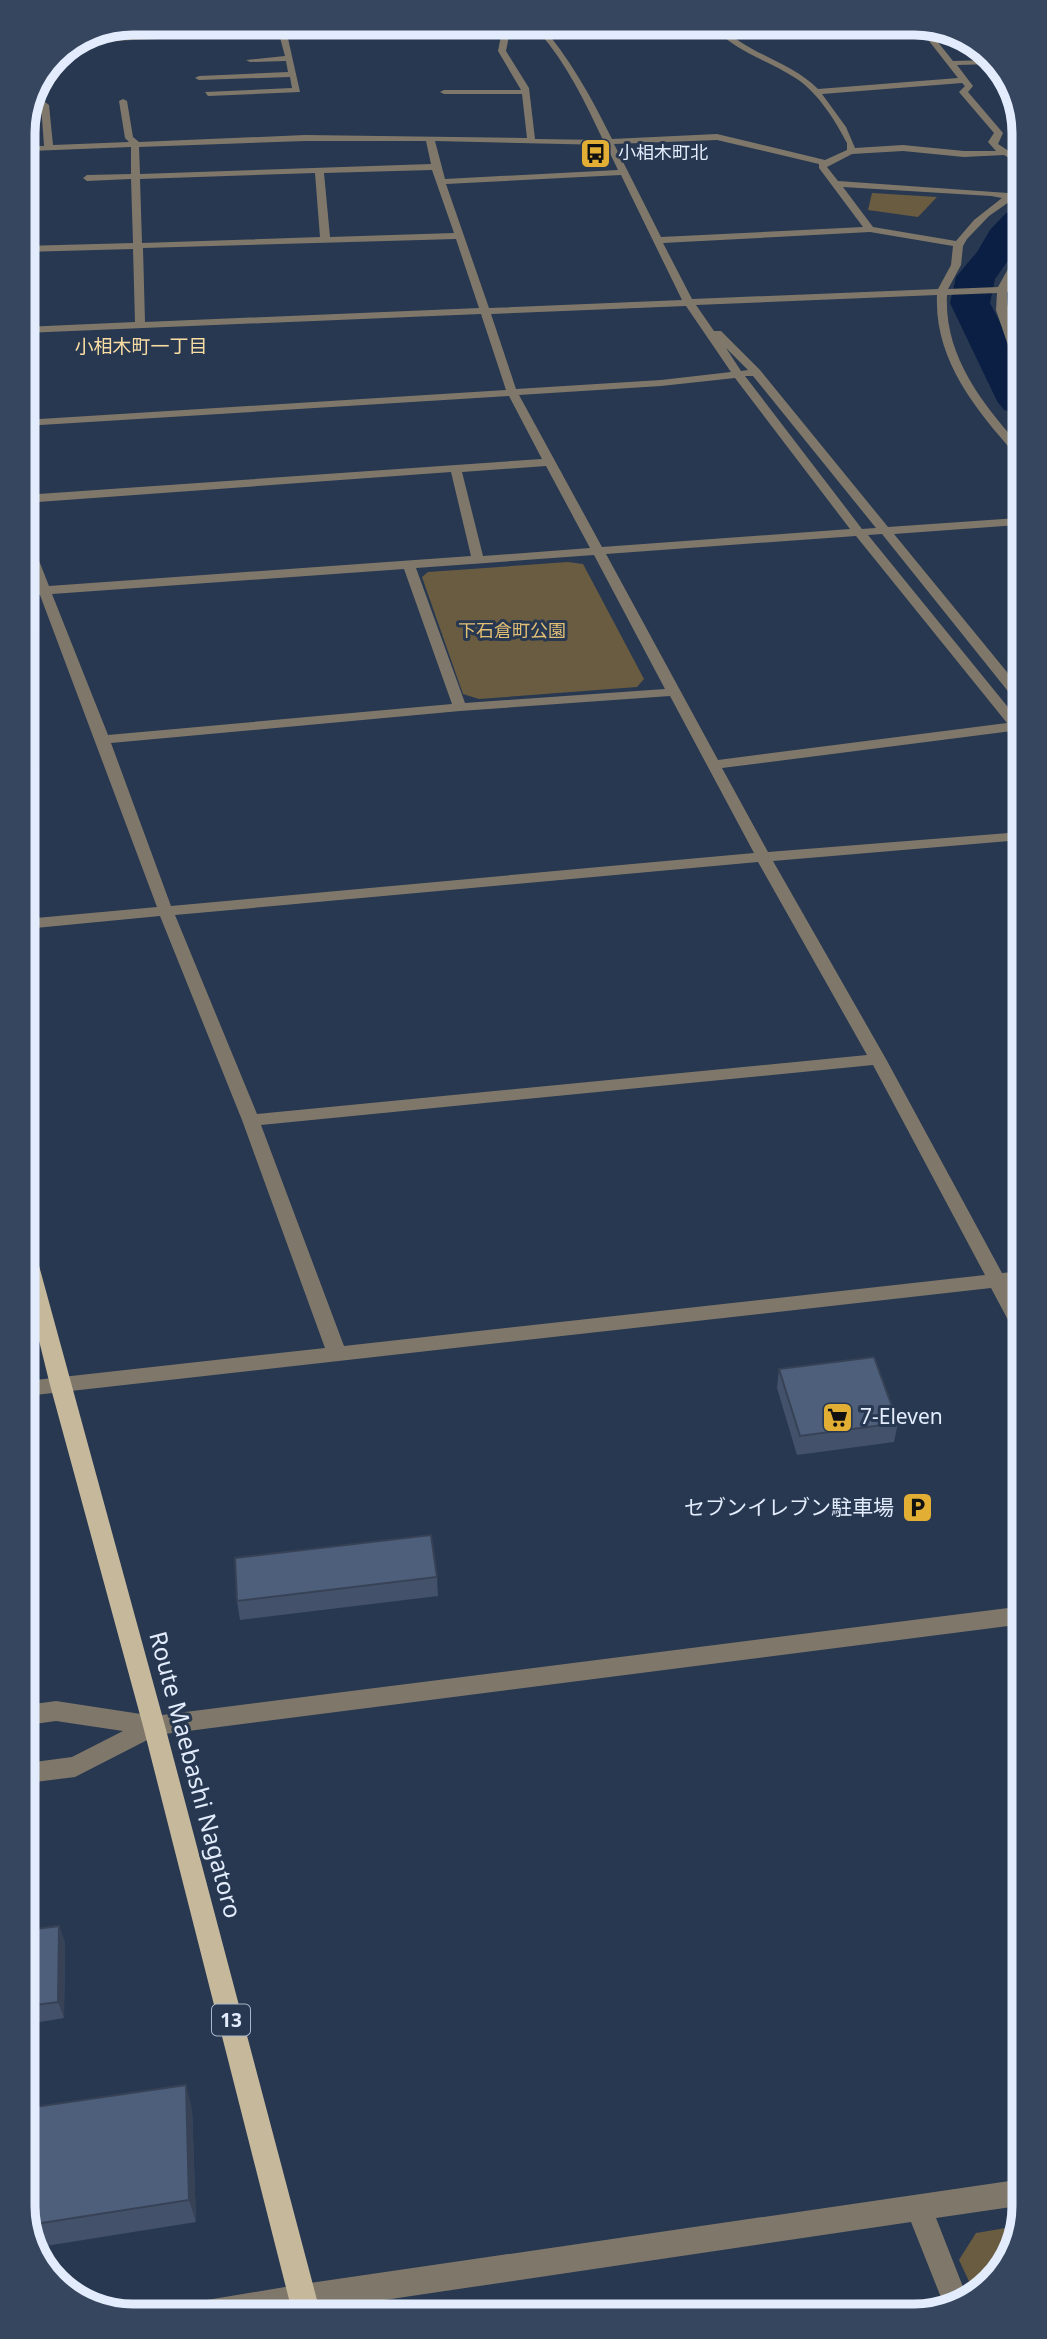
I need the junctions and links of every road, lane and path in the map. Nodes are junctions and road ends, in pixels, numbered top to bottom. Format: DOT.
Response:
graph roads {
  1 [pos="234,35"];
  2 [pos="283,35"];
  3 [pos="505,35"];
  4 [pos="545,35"];
  5 [pos="725,35"];
  6 [pos="928,36"];
  7 [pos="101,40"];
  8 [pos="289,58"];
  9 [pos="250,60"];
  10 [pos="981,62"];
  11 [pos="952,63"];
  12 [pos="294,74"];
  13 [pos="200,78"];
  14 [pos="965,80"];
  15 [pos="444,92"];
  16 [pos="526,92"];
  17 [pos="815,92"];
  18 [pos="208,94"];
  19 [pos="123,101"];
  20 [pos="45,104"];
  21 [pos="430,138"];
  22 [pos="531,140"];
  23 [pos="135,143"];
  24 [pos="609,143"];
  25 [pos="48,148"];
  26 [pos="35,149"];
  27 [pos="852,151"];
  28 [pos="1003,153"];
  29 [pos="1012,157"];
  30 [pos="827,163"];
  31 [pos="436,167"];
  32 [pos="319,171"];
  33 [pos="623,172"];
  34 [pos="136,176"];
  35 [pos="87,178"];
  36 [pos="441,182"];
  37 [pos="836,184"];
  38 [pos="1012,194"];
  39 [pos="1008,196"];
  40 [pos="870,229"];
  41 [pos="461,236"];
  42 [pos="325,239"];
  43 [pos="659,240"];
  44 [pos="958,244"];
  45 [pos="137,245"];
  46 [pos="35,249"];
  47 [pos="1012,269"];
  48 [pos="1012,289"];
  49 [pos="998,290"];
  50 [pos="946,292"];
  51 [pos="688,302"];
  52 [pos="483,310"];
  53 [pos="704,321"];
  54 [pos="141,326"];
  55 [pos="35,330"];
  56 [pos="1012,342"];
  57 [pos="756,372"];
  58 [pos="739,374"];
  59 [pos="512,392"];
  60 [pos="35,422"];
  61 [pos="1012,444"];
  62 [pos="549,462"];
  63 [pos="456,469"];
  64 [pos="35,498"];
  65 [pos="1012,522"];
  66 [pos="885,531"];
  67 [pos="860,533"];
  68 [pos="597,552"];
  69 [pos="478,560"];
  70 [pos="409,565"];
  71 [pos="35,568"];
  72 [pos="43,590"];
  73 [pos="35,591"];
  74 [pos="1012,687"];
  75 [pos="673,692"];
  76 [pos="460,707"];
  77 [pos="1012,721"];
  78 [pos="1012,729"];
  79 [pos="103,740"];
  80 [pos="715,765"];
  81 [pos="1012,837"];
  82 [pos="763,857"];
  83 [pos="166,912"];
  84 [pos="35,923"];
  85 [pos="877,1059"];
  86 [pos="251,1120"];
  87 [pos="1012,1279"];
  88 [pos="995,1281"];
  89 [pos="35,1286"];
  90 [pos="1012,1311"];
  91 [pos="335,1356"];
  92 [pos="60,1385"];
  93 [pos="35,1388"];
  94 [pos="1012,1616"];
  95 [pos="35,1714"];
  96 [pos="154,1726"];
  97 [pos="35,1772"];
  98 [pos="1012,2194"];
  99 [pos="918,2206"];
  100 [pos="953,2296"];
  101 [pos="304,2304"];
  102 [pos="317,2304"];
  1 -- 7 [label="street"];
  2 -- 8 [label="street"];
  3 -- 16 [label="street"];
  4 -- 24 [label="street"];
  5 -- 17 [label="street"];
  6 -- 11 [label="street"];
  8 -- 9 [label="street"];
  8 -- 12 [label="street"];
  10 -- 11 [label="street"];
  11 -- 14 [label="street"];
  12 -- 13 [label="street"];
  12 -- 18 [label="street"];
  14 -- 17 [label="street"];
  14 -- 28 [label="street"];
  15 -- 16 [label="street"];
  16 -- 22 [label="street"];
  17 -- 27 [label="street"];
  19 -- 23 [label="street"];
  20 -- 25 [label="street"];
  21 -- 22 [label="street"];
  21 -- 23 [label="street"];
  21 -- 31 [label="street"];
  22 -- 24 [label="street"];
  23 -- 25 [label="street"];
  23 -- 34 [label="street"];
  24 -- 30 [label="street"];
  24 -- 33 [label="street"];
  25 -- 26 [label="street"];
  27 -- 28 [label="street"];
  27 -- 30 [label="street"];
  28 -- 29 [label="street"];
  30 -- 37 [label="street"];
  31 -- 32 [label="street"];
  31 -- 36 [label="street"];
  32 -- 34 [label="street"];
  32 -- 42 [label="street"];
  33 -- 36 [label="street"];
  33 -- 43 [label="street"];
  34 -- 35 [label="street"];
  34 -- 45 [label="street"];
  36 -- 41 [label="street"];
  37 -- 39 [label="street"];
  37 -- 40 [label="street"];
  38 -- 39 [label="street"];
  39 -- 44 [label="street"];
  40 -- 43 [label="street"];
  40 -- 44 [label="street"];
  41 -- 42 [label="street"];
  41 -- 52 [label="street"];
  42 -- 45 [label="street"];
  43 -- 51 [label="street"];
  44 -- 50 [label="street"];
  45 -- 46 [label="street"];
  45 -- 54 [label="street"];
  47 -- 49 [label="street"];
  48 -- 49 [label="street"];
  49 -- 50 [label="street"];
  49 -- 56 [label="street"];
  50 -- 51 [label="street"];
  50 -- 61 [label="street"];
  51 -- 52 [label="street"];
  51 -- 53 [label="street"];
  52 -- 54 [label="street"];
  52 -- 59 [label="street"];
  53 -- 57 [label="street"];
  53 -- 58 [label="street"];
  54 -- 55 [label="street"];
  57 -- 58 [label="street"];
  57 -- 66 [label="street"];
  58 -- 59 [label="street"];
  58 -- 67 [label="street"];
  59 -- 60 [label="street"];
  59 -- 62 [label="street"];
  62 -- 63 [label="street"];
  62 -- 68 [label="street"];
  63 -- 64 [label="street"];
  63 -- 69 [label="street"];
  65 -- 66 [label="street"];
  66 -- 67 [label="street"];
  66 -- 74 [label="street"];
  67 -- 68 [label="street"];
  67 -- 77 [label="street"];
  68 -- 69 [label="street"];
  68 -- 75 [label="street"];
  69 -- 70 [label="street"];
  70 -- 72 [label="street"];
  70 -- 76 [label="street"];
  71 -- 72 [label="street"];
  72 -- 73 [label="street"];
  72 -- 79 [label="street"];
  75 -- 76 [label="street"];
  75 -- 80 [label="street"];
  76 -- 79 [label="street"];
  78 -- 80 [label="street"];
  79 -- 83 [label="street"];
  80 -- 82 [label="street"];
  81 -- 82 [label="street"];
  82 -- 83 [label="street"];
  82 -- 85 [label="street"];
  83 -- 84 [label="street"];
  83 -- 86 [label="street"];
  85 -- 86 [label="street"];
  85 -- 88 [label="street"];
  86 -- 91 [label="street"];
  87 -- 88 [label="street"];
  88 -- 90 [label="street"];
  88 -- 91 [label="street"];
  89 -- 92 [label="main road, Route Maebashi Nagatoro / 13"];
  91 -- 92 [label="street"];
  92 -- 93 [label="street"];
  92 -- 96 [label="main road, Route Maebashi Nagatoro / 13"];
  94 -- 96 [label="street"];
  95 -- 96 [label="street"];
  96 -- 97 [label="street"];
  96 -- 101 [label="main road, Route Maebashi Nagatoro / 13"];
  98 -- 99 [label="street"];
  99 -- 100 [label="street"];
  99 -- 102 [label="street"];
}
